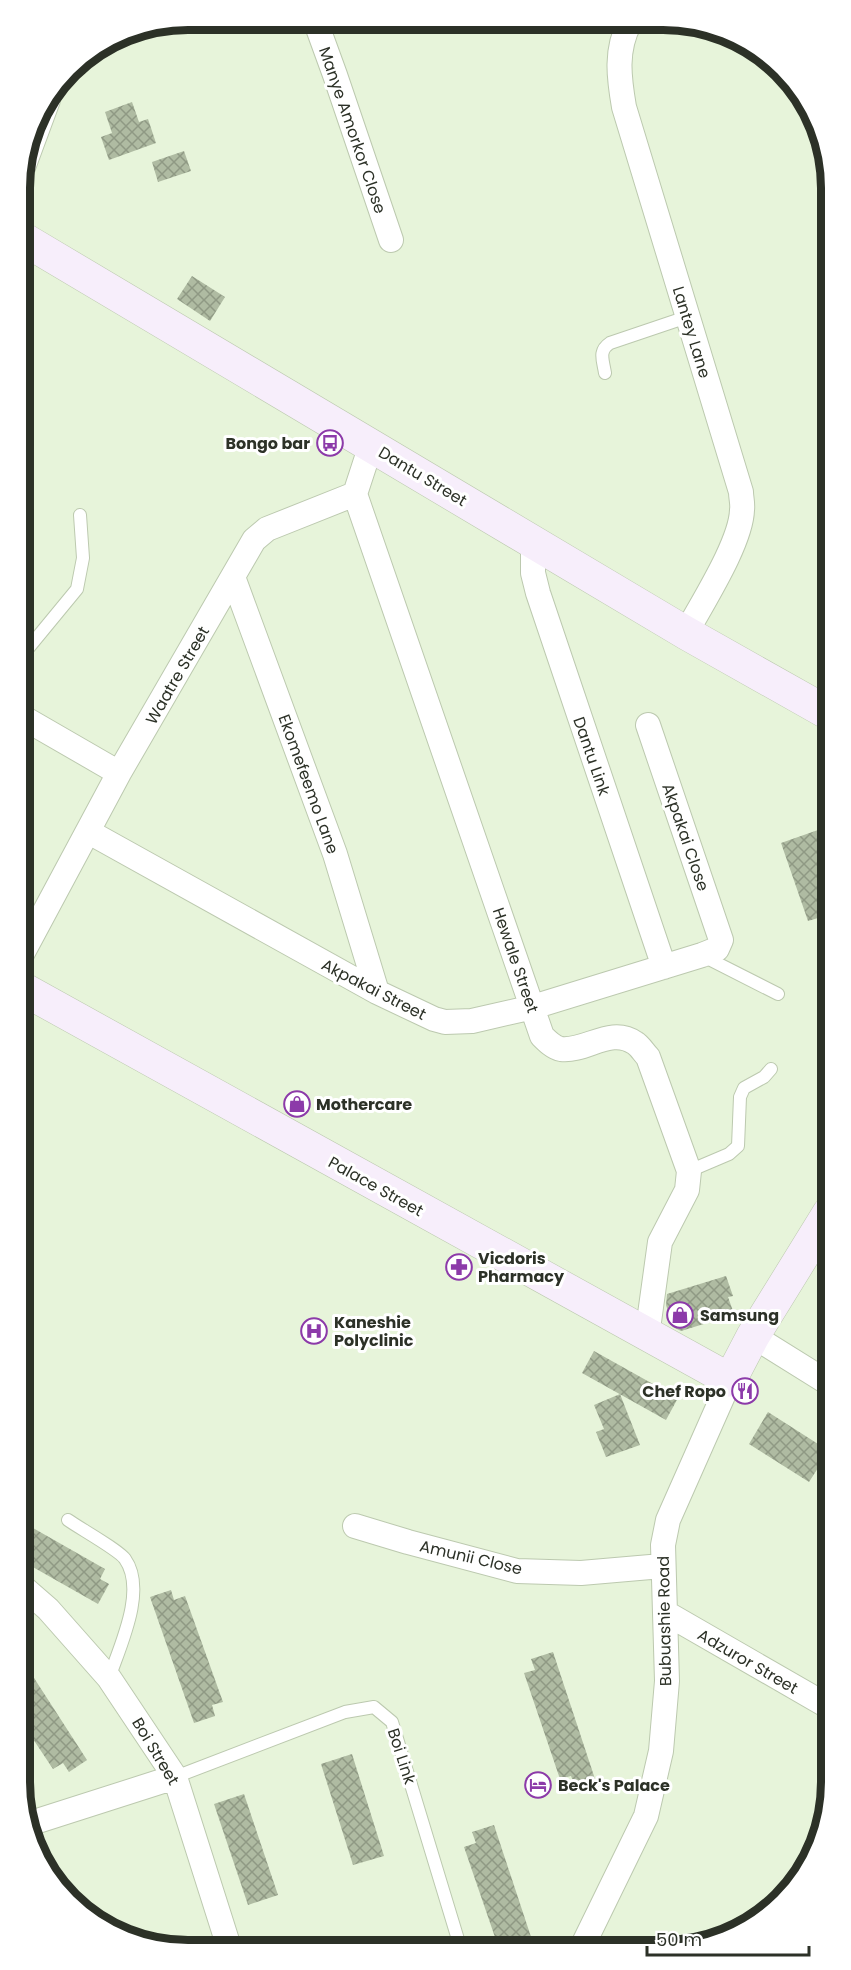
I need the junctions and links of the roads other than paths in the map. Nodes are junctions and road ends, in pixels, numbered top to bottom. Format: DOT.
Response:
graph roads {
  1 [pos="318,30"];
  2 [pos="625,30"];
  3 [pos="391,240"];
  4 [pos="30,243"];
  5 [pos="687,317"];
  6 [pos="605,373"];
  7 [pos="371,445"];
  8 [pos="355,494"];
  9 [pos="80,515"];
  10 [pos="533,542"];
  11 [pos="234,577"];
  12 [pos="686,633"];
  13 [pos="30,646"];
  14 [pos="821,709"];
  15 [pos="30,722"];
  16 [pos="648,725"];
  17 [pos="119,773"];
  18 [pos="89,832"];
  19 [pos="30,939"];
  20 [pos="710,952"];
  21 [pos="664,967"];
  22 [pos="377,992"];
  23 [pos="30,993"];
  24 [pos="778,994"];
  25 [pos="532,1008"];
  26 [pos="771,1069"];
  27 [pos="689,1171"];
  28 [pos="821,1226"];
  29 [pos="647,1336"];
  30 [pos="753,1336"];
  31 [pos="821,1378"];
  32 [pos="730,1380"];
  33 [pos="68,1520"];
  34 [pos="355,1526"];
  35 [pos="662,1566"];
  36 [pos="30,1594"];
  37 [pos="666,1613"];
  38 [pos="109,1678"];
  39 [pos="821,1702"];
  40 [pos="175,1777"];
  41 [pos="35,1822"];
  42 [pos="227,1940"];
  43 [pos="458,1940"];
  44 [pos="584,1940"];
  1 -- 3 [label="street, Manye Amorkor Close"];
  2 -- 5 [label="street, Lantey Lane"];
  4 -- 7 [label="street, Dantu Street"];
  5 -- 6 [label="lane"];
  5 -- 12 [label="street, Lantey Lane"];
  7 -- 8 [label="street"];
  7 -- 10 [label="street, Dantu Street"];
  8 -- 11 [label="street, Waatre Street"];
  8 -- 25 [label="street, Hewale Street"];
  9 -- 13 [label="lane"];
  10 -- 12 [label="street, Dantu Street"];
  10 -- 21 [label="street, Dantu Link"];
  11 -- 17 [label="street, Waatre Street"];
  11 -- 22 [label="street, Ekomefeemo Lane"];
  12 -- 14 [label="street, Dantu Street"];
  15 -- 17 [label="street"];
  16 -- 20 [label="street, Akpakai Close"];
  17 -- 18 [label="street, Waatre Street"];
  18 -- 19 [label="street, Waatre Street"];
  18 -- 22 [label="street, Akpakai Street"];
  20 -- 21 [label="street, Akpakai Street"];
  20 -- 24 [label="lane"];
  21 -- 25 [label="street, Akpakai Street"];
  22 -- 25 [label="street, Akpakai Street"];
  23 -- 29 [label="street, Palace Street"];
  25 -- 27 [label="street, Hewale Street"];
  26 -- 27 [label="lane"];
  27 -- 29 [label="street"];
  28 -- 30 [label="street, Bubuashie Road"];
  29 -- 32 [label="street, Palace Street"];
  30 -- 31 [label="street"];
  30 -- 32 [label="street, Bubuashie Road"];
  32 -- 35 [label="street, Bubuashie Road"];
  33 -- 38 [label="lane"];
  34 -- 35 [label="street, Amunii Close"];
  35 -- 37 [label="street, Bubuashie Road"];
  36 -- 38 [label="street, Boi Street"];
  37 -- 39 [label="street, Adzuror Street"];
  37 -- 44 [label="street, Bubuashie Road"];
  38 -- 40 [label="street, Boi Street"];
  40 -- 41 [label="street"];
  40 -- 42 [label="street, Boi Street"];
  40 -- 43 [label="lane, Boi Link"];
}
